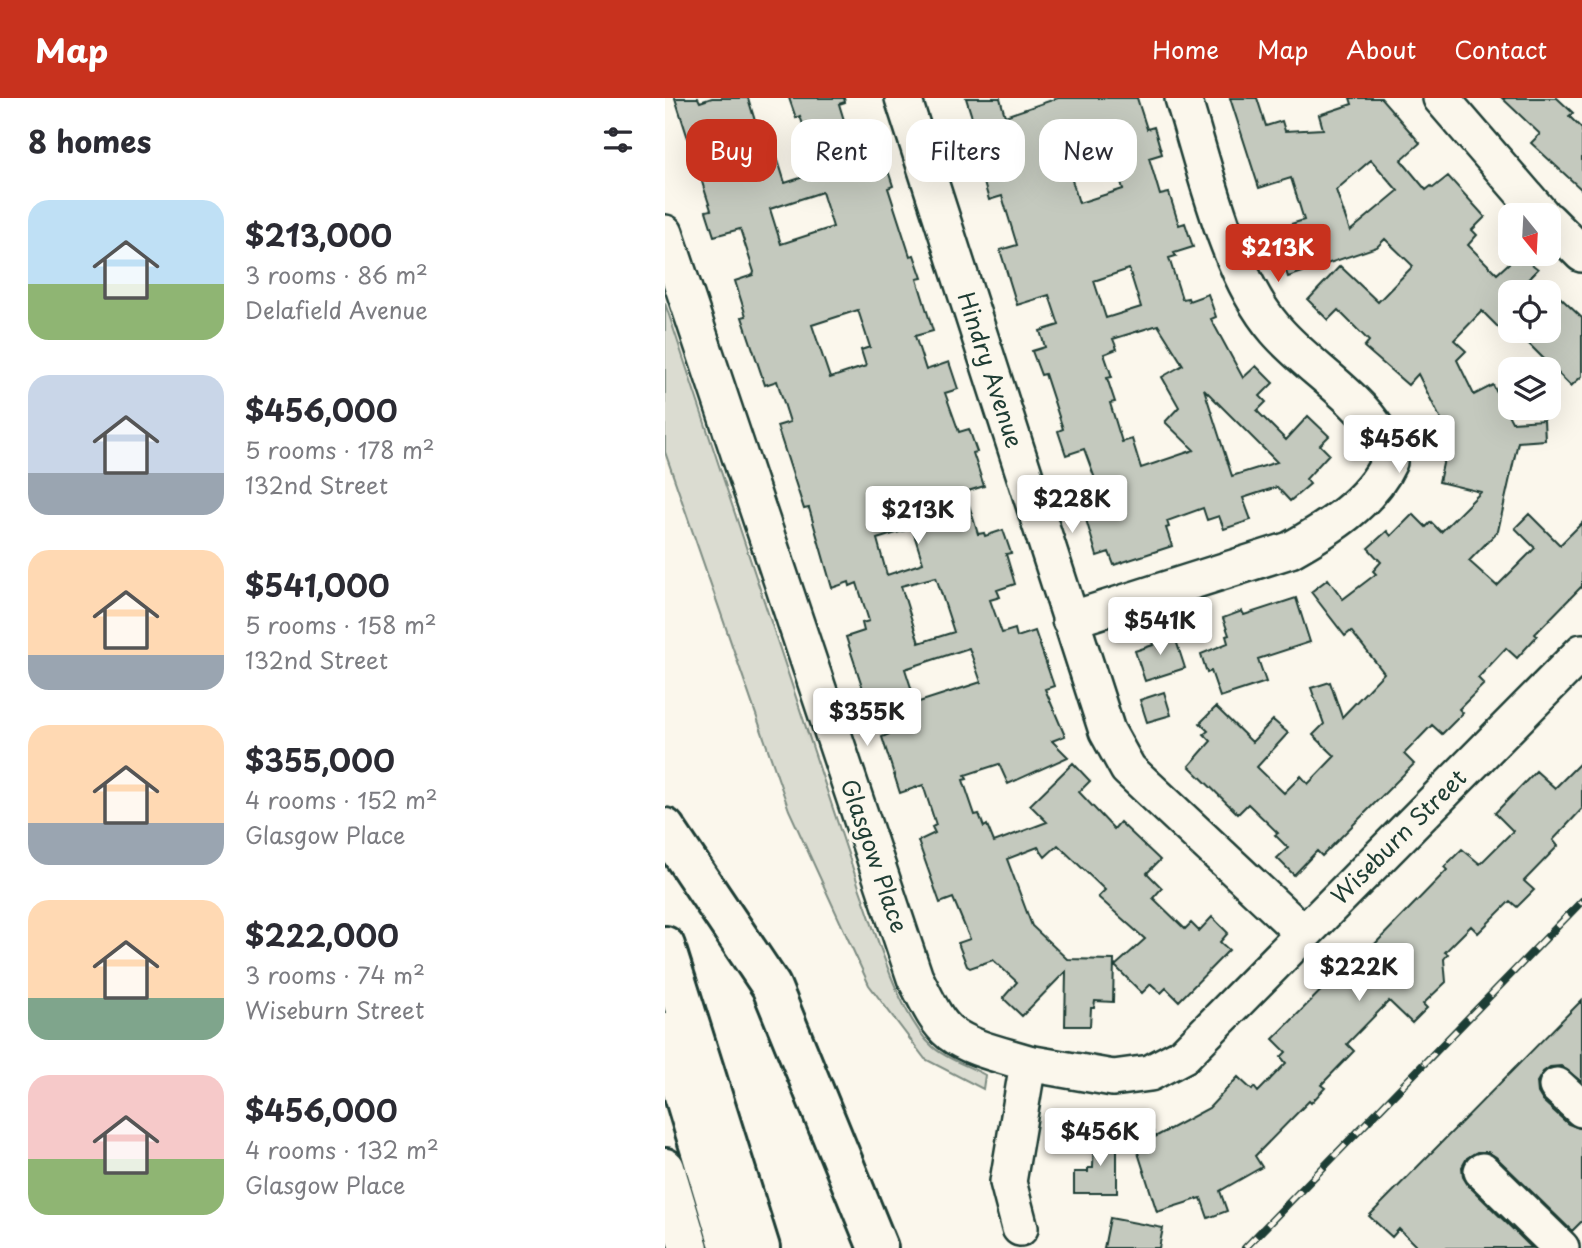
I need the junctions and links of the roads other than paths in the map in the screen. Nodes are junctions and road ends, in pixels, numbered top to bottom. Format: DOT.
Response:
graph roads {
  1 [pos="903,98"];
  2 [pos="1183,98"];
  3 [pos="1441,98"];
  4 [pos="1532,203"];
  5 [pos="665,233"];
  6 [pos="1561,233"];
  7 [pos="1582,254"];
  8 [pos="1070,620"];
  9 [pos="1582,652"];
  10 [pos="665,828"];
  11 [pos="1304,933"];
  12 [pos="665,946"];
  13 [pos="665,1032"];
  14 [pos="1028,1063"];
  15 [pos="665,1076"];
  16 [pos="1557,1086"];
  17 [pos="1582,1109"];
  18 [pos="665,1168"];
  19 [pos="1482,1171"];
  20 [pos="1020,1228"];
  21 [pos="689,1248"];
  22 [pos="715,1248"];
  23 [pos="730,1248"];
  24 [pos="760,1248"];
  25 [pos="878,1248"];
  26 [pos="1561,1248"];
  1 -- 8 [label="street, Hindry Avenue"];
  2 -- 8 [label="street"];
  3 -- 4 [label="street"];
  5 -- 14 [label="street, Glasgow Place"];
  6 -- 7 [label="street"];
  8 -- 11 [label="street, Hindry Avenue"];
  9 -- 11 [label="street, Wiseburn Street"];
  10 -- 25 [label="highway"];
  11 -- 14 [label="street, Wiseburn Street"];
  12 -- 24 [label="highway"];
  13 -- 23 [label="highway"];
  14 -- 20 [label="street"];
  15 -- 22 [label="highway"];
  16 -- 17 [label="street"];
  18 -- 21 [label="highway"];
  19 -- 26 [label="street"];
}
